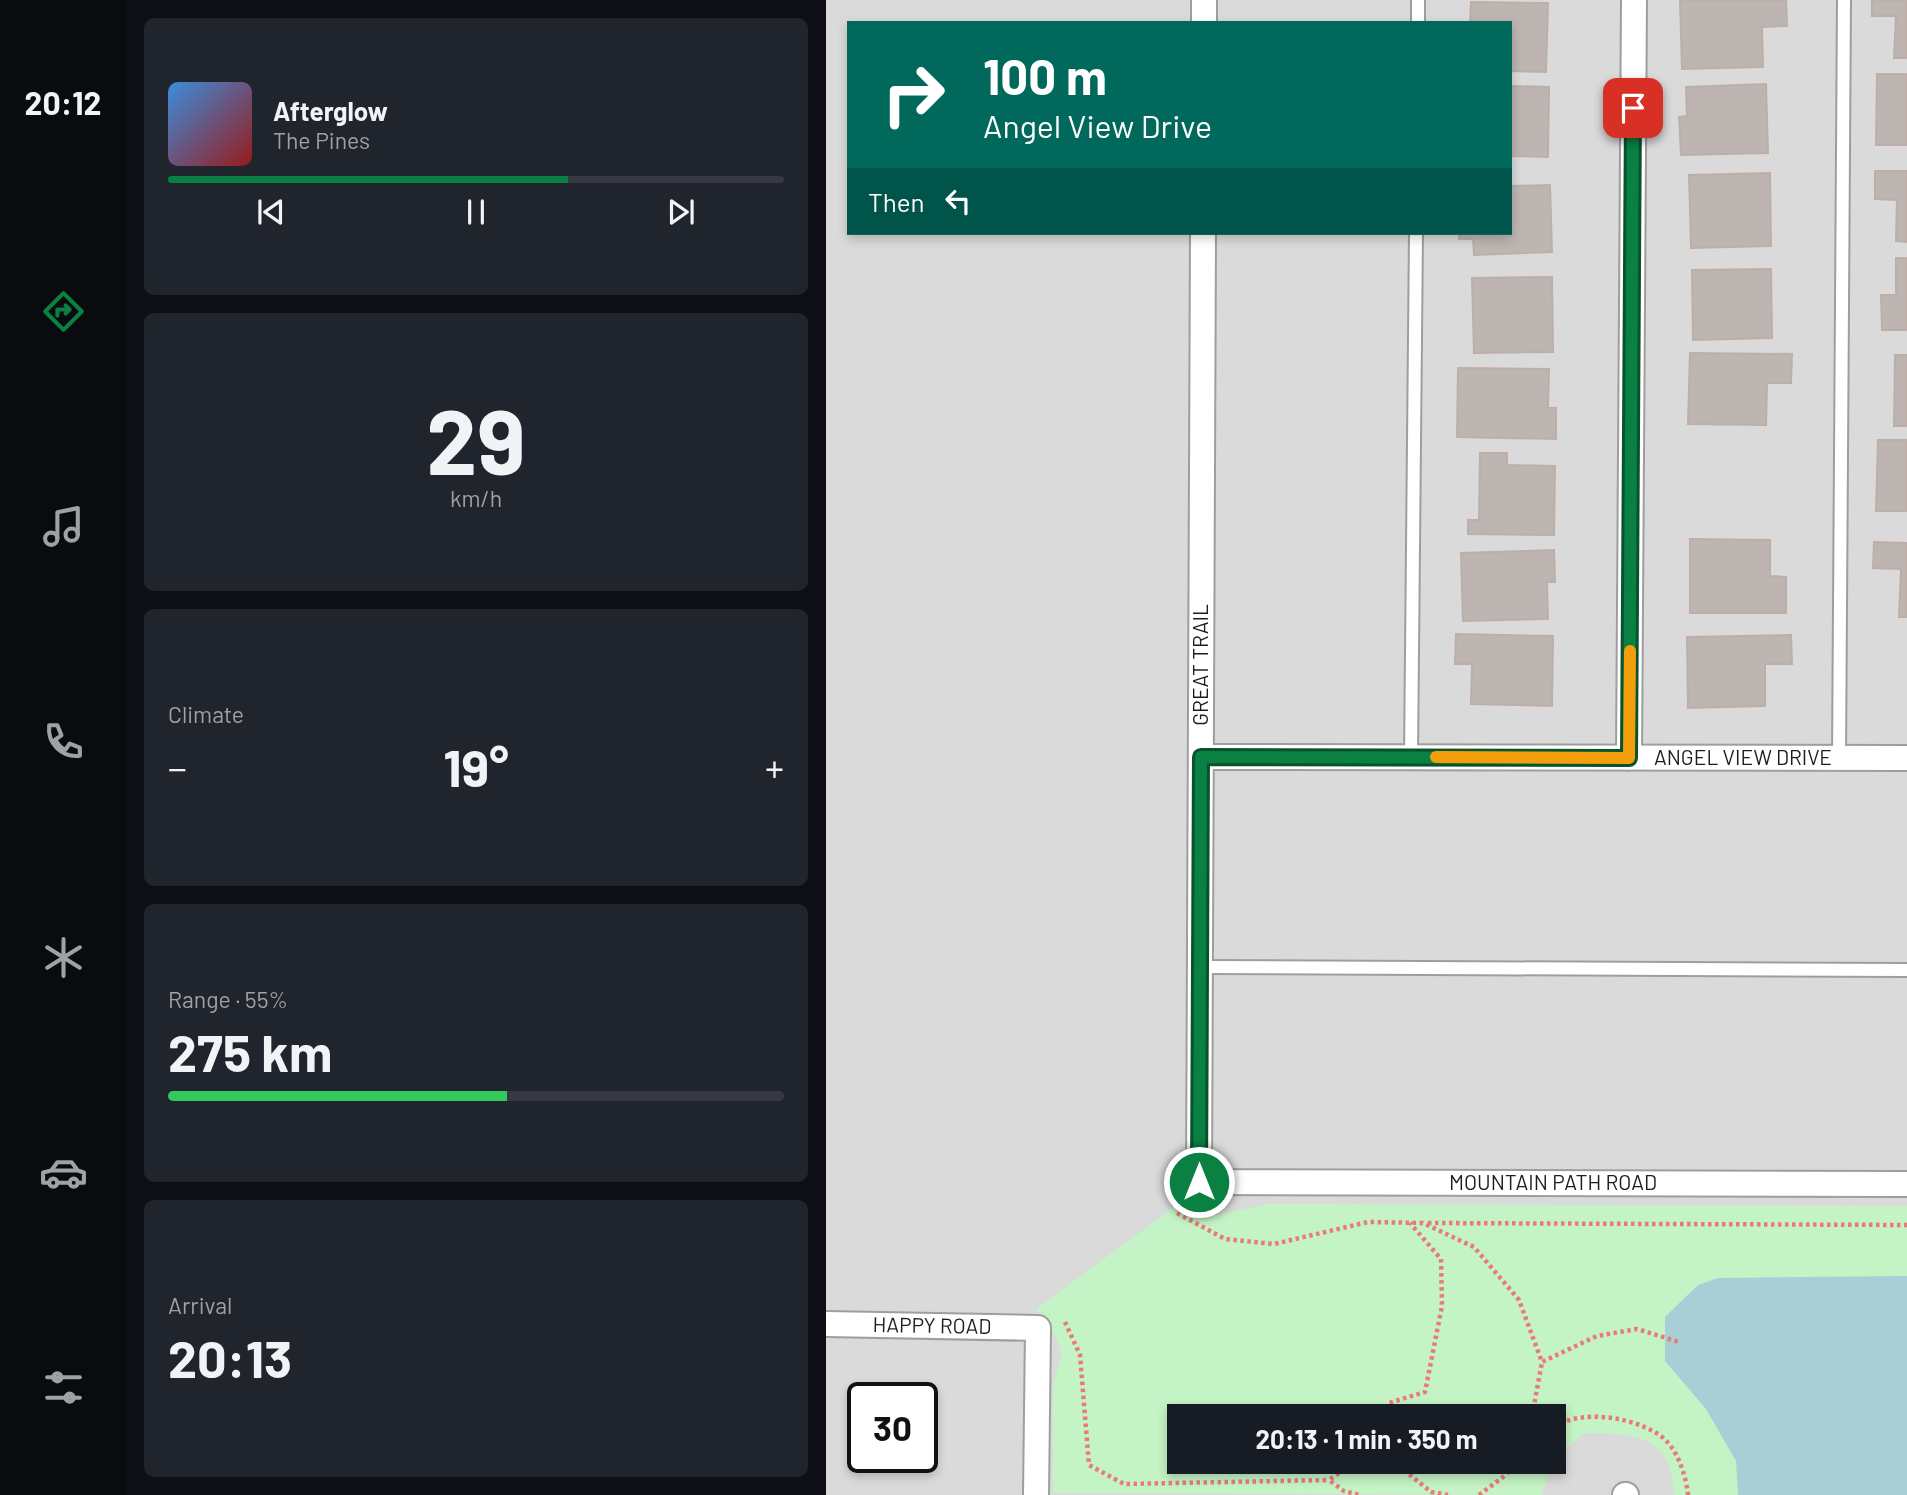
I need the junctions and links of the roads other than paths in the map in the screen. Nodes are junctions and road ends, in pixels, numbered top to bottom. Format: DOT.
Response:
graph roads {
  1 [pos="1204,0"];
  2 [pos="1418,0"];
  3 [pos="1634,0"];
  4 [pos="1844,0"];
  5 [pos="1204,21"];
  6 [pos="1418,21"];
  7 [pos="1203,235"];
  8 [pos="1416,235"];
  9 [pos="1201,757"];
  10 [pos="1411,757"];
  11 [pos="1629,758"];
  12 [pos="1839,758"];
  13 [pos="1907,758"];
  14 [pos="1200,967"];
  15 [pos="1907,970"];
  16 [pos="1199,1182"];
  17 [pos="1907,1184"];
  18 [pos="826,1324"];
  19 [pos="1036,1495"];
  1 -- 5 [label="street"];
  2 -- 6 [label="lane"];
  3 -- 11 [label="street"];
  4 -- 12 [label="lane"];
  7 -- 9 [label="street, GREAT TRAIL"];
  8 -- 10 [label="lane"];
  9 -- 10 [label="street, ANGEL VIEW DRIVE"];
  9 -- 14 [label="street, GREAT TRAIL"];
  10 -- 11 [label="street, ANGEL VIEW DRIVE"];
  11 -- 12 [label="street, ANGEL VIEW DRIVE"];
  12 -- 13 [label="street, ANGEL VIEW DRIVE"];
  14 -- 15 [label="lane"];
  14 -- 16 [label="street, GREAT TRAIL"];
  16 -- 17 [label="street, MOUNTAIN PATH ROAD"];
  18 -- 19 [label="street, HAPPY ROAD"];
}
